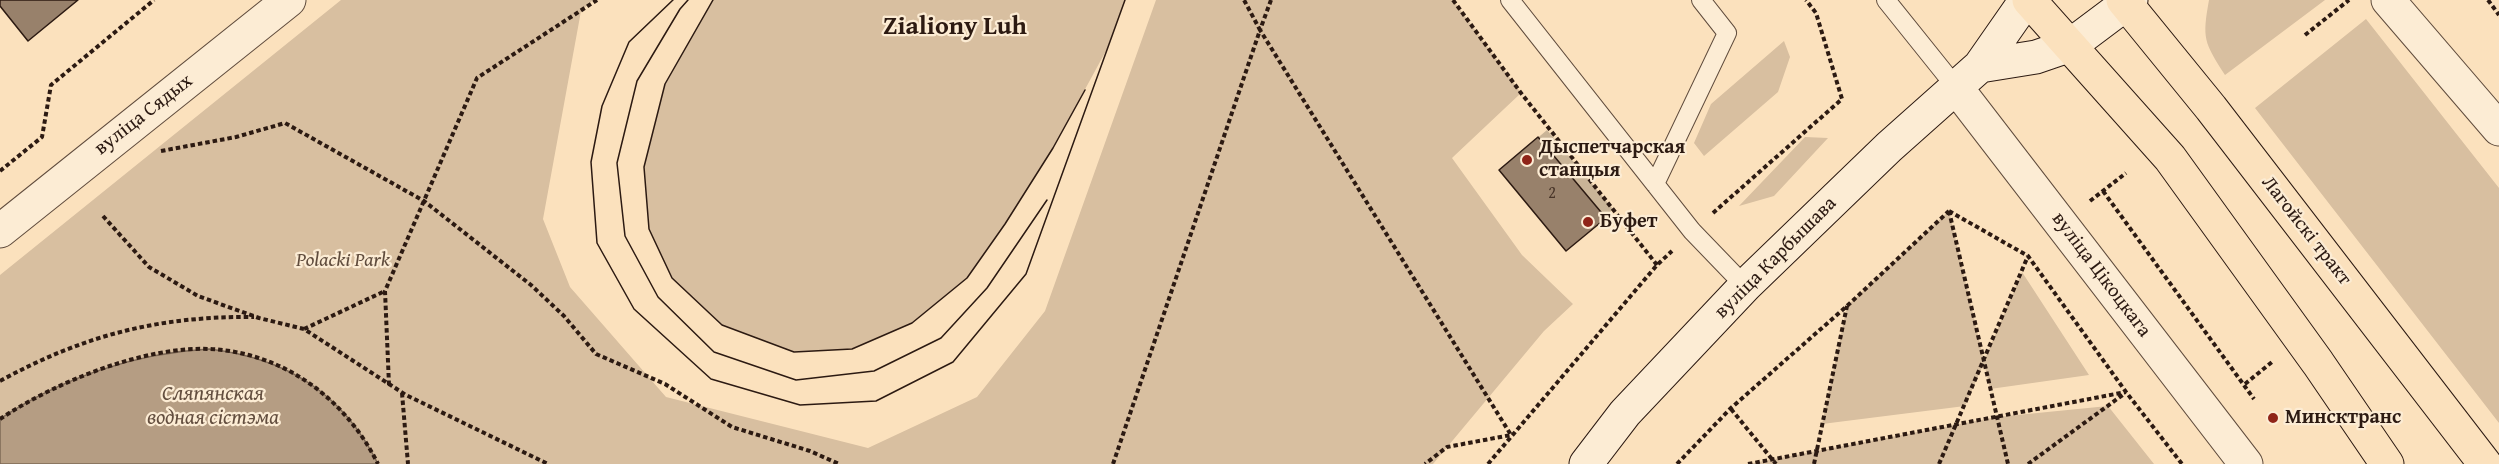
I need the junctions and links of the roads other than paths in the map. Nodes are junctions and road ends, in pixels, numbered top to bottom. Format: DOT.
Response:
graph roads {
  1 [pos="289,0"];
  2 [pos="1510,0"];
  3 [pos="1701,0"];
  4 [pos="1886,0"];
  5 [pos="2027,0"];
  6 [pos="2388,0"];
  7 [pos="2127,1"];
  8 [pos="2071,45"];
  9 [pos="1968,76"];
  10 [pos="2499,129"];
  11 [pos="1655,183"];
  12 [pos="0,231"];
  13 [pos="1745,286"];
  14 [pos="1586,464"];
  15 [pos="2246,464"];
  16 [pos="2387,464"];
  17 [pos="2485,464"];
  1 -- 12 [label="street, вуліца Сядых"];
  2 -- 11 [label="lane"];
  3 -- 11 [label="lane"];
  4 -- 9 [label="lane"];
  5 -- 8 [label="main road"];
  5 -- 9 [label="street, вуліца Карбышава"];
  6 -- 10 [label="street"];
  7 -- 8 [label="street"];
  7 -- 17 [label="main road, Лагойскі тракт"];
  8 -- 9 [label="street"];
  8 -- 16 [label="main road"];
  9 -- 13 [label="street, вуліца Карбышава"];
  9 -- 15 [label="street, вуліца Цікоцкага"];
  11 -- 13 [label="lane"];
  13 -- 14 [label="street, вуліца Карбышава"];
}
